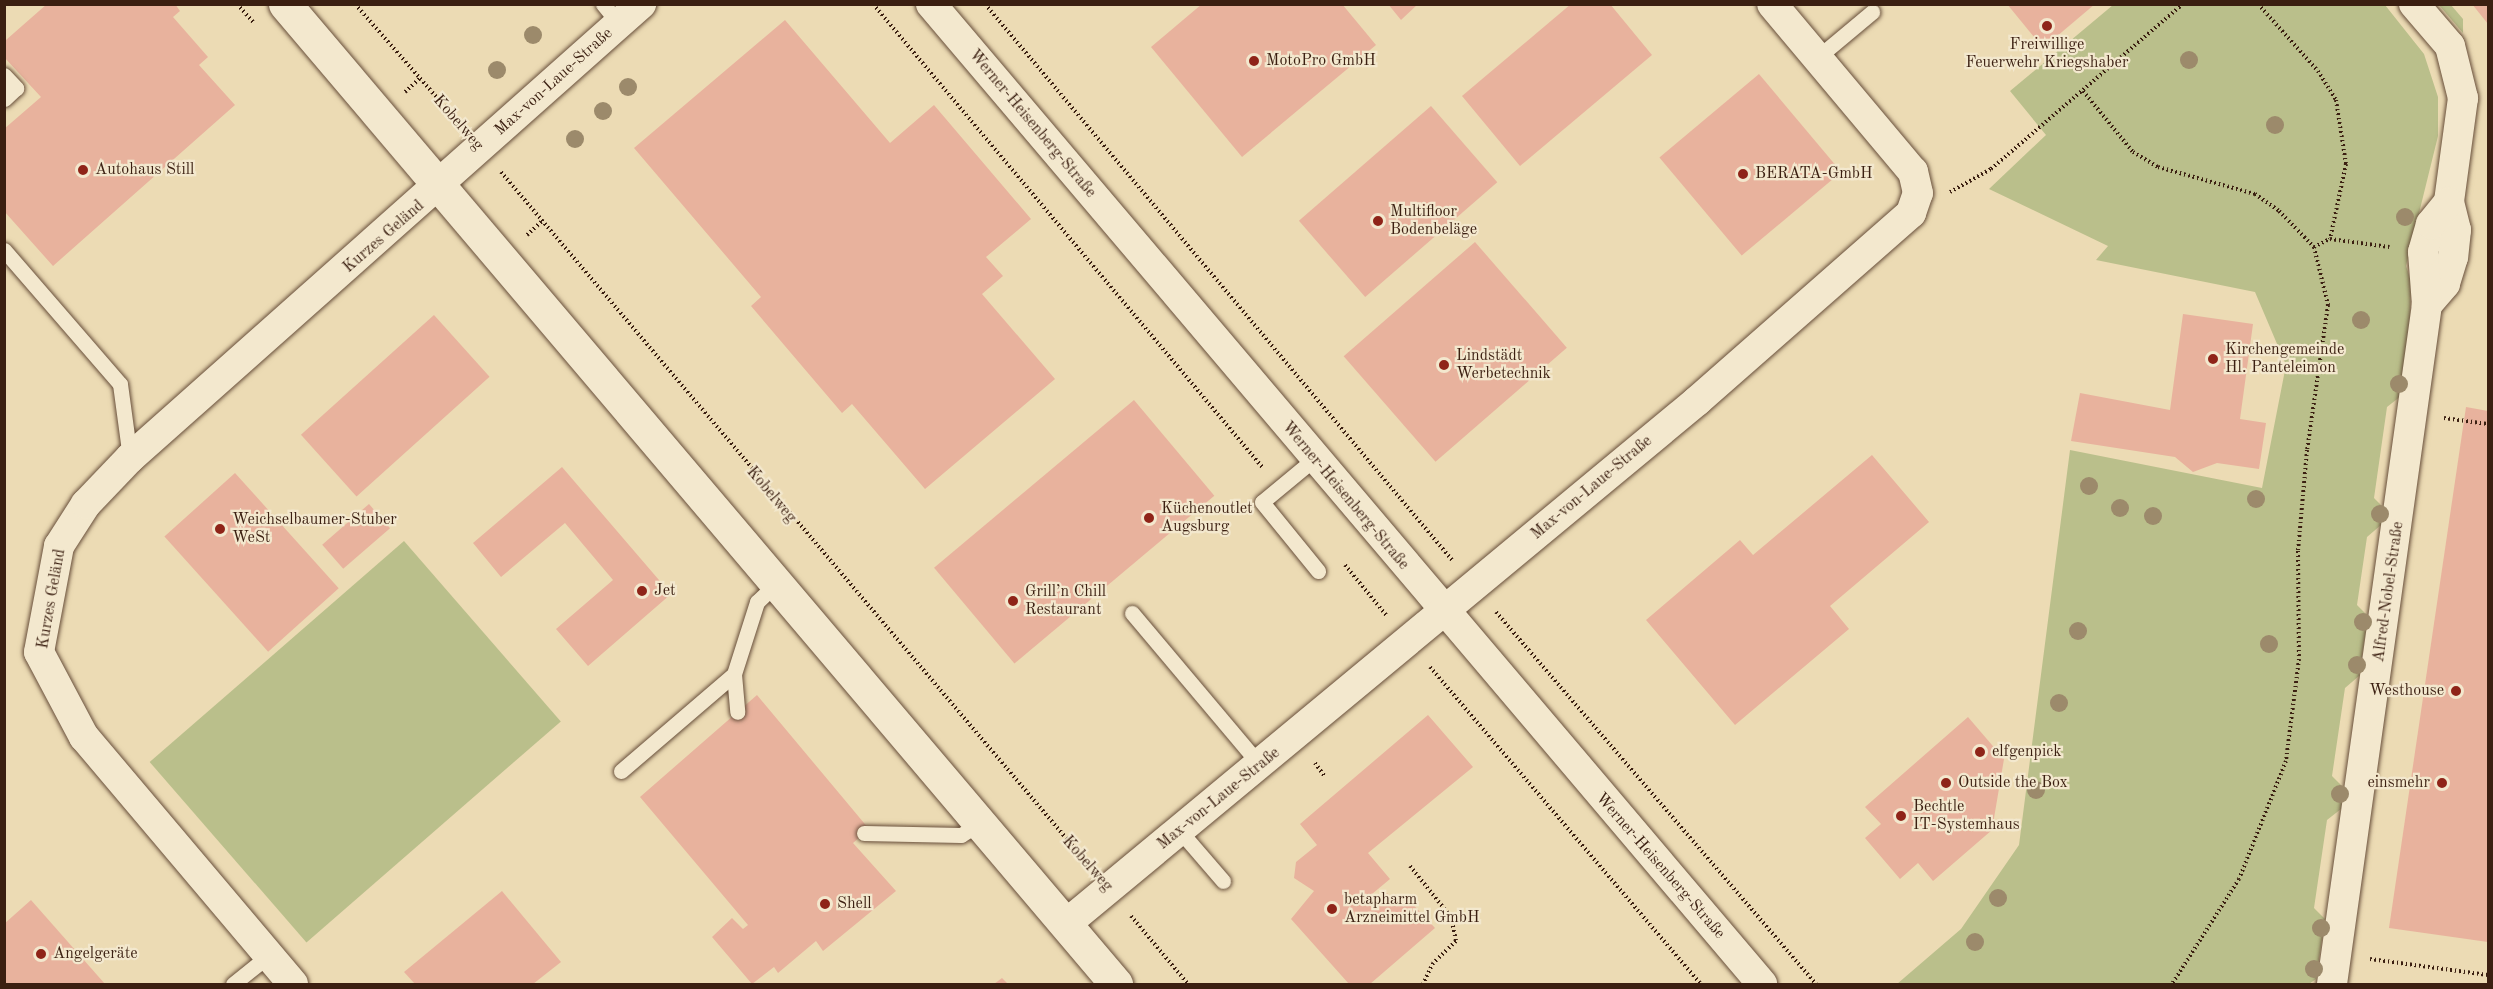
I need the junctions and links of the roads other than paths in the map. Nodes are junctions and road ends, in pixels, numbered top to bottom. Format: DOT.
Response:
graph roads {
  1 [pos="285,4"];
  2 [pos="641,4"];
  3 [pos="931,4"];
  4 [pos="1772,4"];
  5 [pos="2414,4"];
  6 [pos="1872,12"];
  7 [pos="611,14"];
  8 [pos="1817,58"];
  9 [pos="4,75"];
  10 [pos="4,99"];
  11 [pos="442,186"];
  12 [pos="4,250"];
  13 [pos="130,458"];
  14 [pos="1314,459"];
  15 [pos="1318,571"];
  16 [pos="777,583"];
  17 [pos="1132,613"];
  18 [pos="1444,614"];
  19 [pos="734,674"];
  20 [pos="737,712"];
  21 [pos="1260,765"];
  22 [pos="621,771"];
  23 [pos="980,823"];
  24 [pos="1180,831"];
  25 [pos="864,834"];
  26 [pos="1223,881"];
  27 [pos="1066,924"];
  28 [pos="268,956"];
  29 [pos="233,984"];
  30 [pos="292,984"];
  31 [pos="1116,984"];
  32 [pos="1762,984"];
  33 [pos="2332,984"];
  1 -- 11 [label="main road"];
  2 -- 7 [label="street, Max-von-Laue-Straße"];
  3 -- 14 [label="street, Werner-Heisenberg-Straße"];
  4 -- 8 [label="street"];
  5 -- 33 [label="street, Alfred-Nobel-Straße"];
  6 -- 8 [label="lane"];
  7 -- 11 [label="street, Max-von-Laue-Straße"];
  8 -- 18 [label="street, Max-von-Laue-Straße"];
  9 -- 10 [label="lane"];
  11 -- 13 [label="street, Kurzes Geländ"];
  11 -- 16 [label="main road"];
  12 -- 13 [label="lane"];
  13 -- 28 [label="street, Kurzes Geländ"];
  14 -- 15 [label="lane"];
  14 -- 18 [label="street, Werner-Heisenberg-Straße"];
  16 -- 19 [label="lane"];
  16 -- 23 [label="main road"];
  17 -- 21 [label="lane"];
  18 -- 21 [label="street, Max-von-Laue-Straße"];
  18 -- 32 [label="street, Werner-Heisenberg-Straße"];
  19 -- 20 [label="lane"];
  19 -- 22 [label="lane"];
  21 -- 24 [label="street, Max-von-Laue-Straße"];
  23 -- 25 [label="lane"];
  23 -- 27 [label="main road"];
  24 -- 26 [label="lane"];
  24 -- 27 [label="street, Max-von-Laue-Straße"];
  27 -- 31 [label="main road"];
  28 -- 29 [label="lane"];
  28 -- 30 [label="street, Kurzes Geländ"];
}
